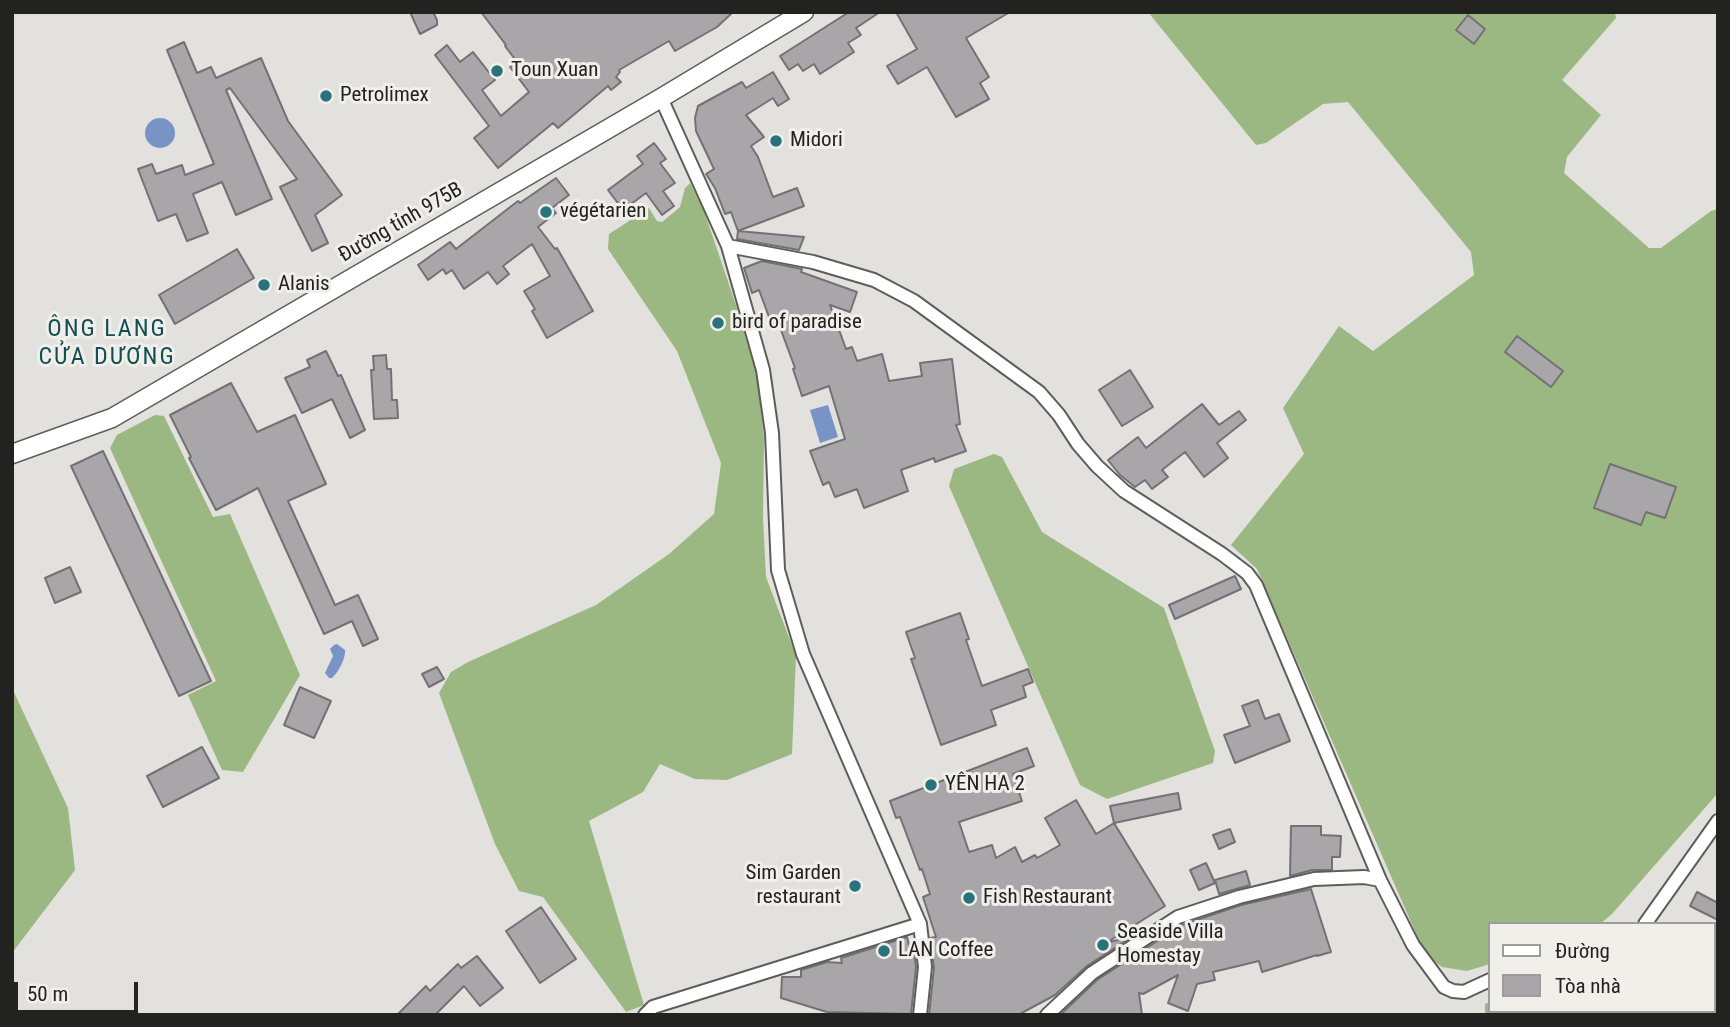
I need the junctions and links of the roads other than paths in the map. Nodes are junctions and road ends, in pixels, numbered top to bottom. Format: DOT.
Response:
graph roads {
  1 [pos="804,12"];
  2 [pos="661,98"];
  3 [pos="728,246"];
  4 [pos="12,454"];
  5 [pos="1718,821"];
  6 [pos="1380,880"];
  7 [pos="1646,922"];
  8 [pos="920,924"];
  9 [pos="1488,982"];
  10 [pos="645,1015"];
  11 [pos="919,1015"];
  12 [pos="1047,1015"];
  1 -- 2 [label="main road, Đường tỉnh 975B"];
  2 -- 3 [label="street"];
  2 -- 4 [label="main road, Đường tỉnh 975B"];
  3 -- 6 [label="street"];
  3 -- 8 [label="street"];
  5 -- 7 [label="street"];
  6 -- 9 [label="street"];
  6 -- 12 [label="street"];
  8 -- 10 [label="street"];
  8 -- 11 [label="street"];
}
